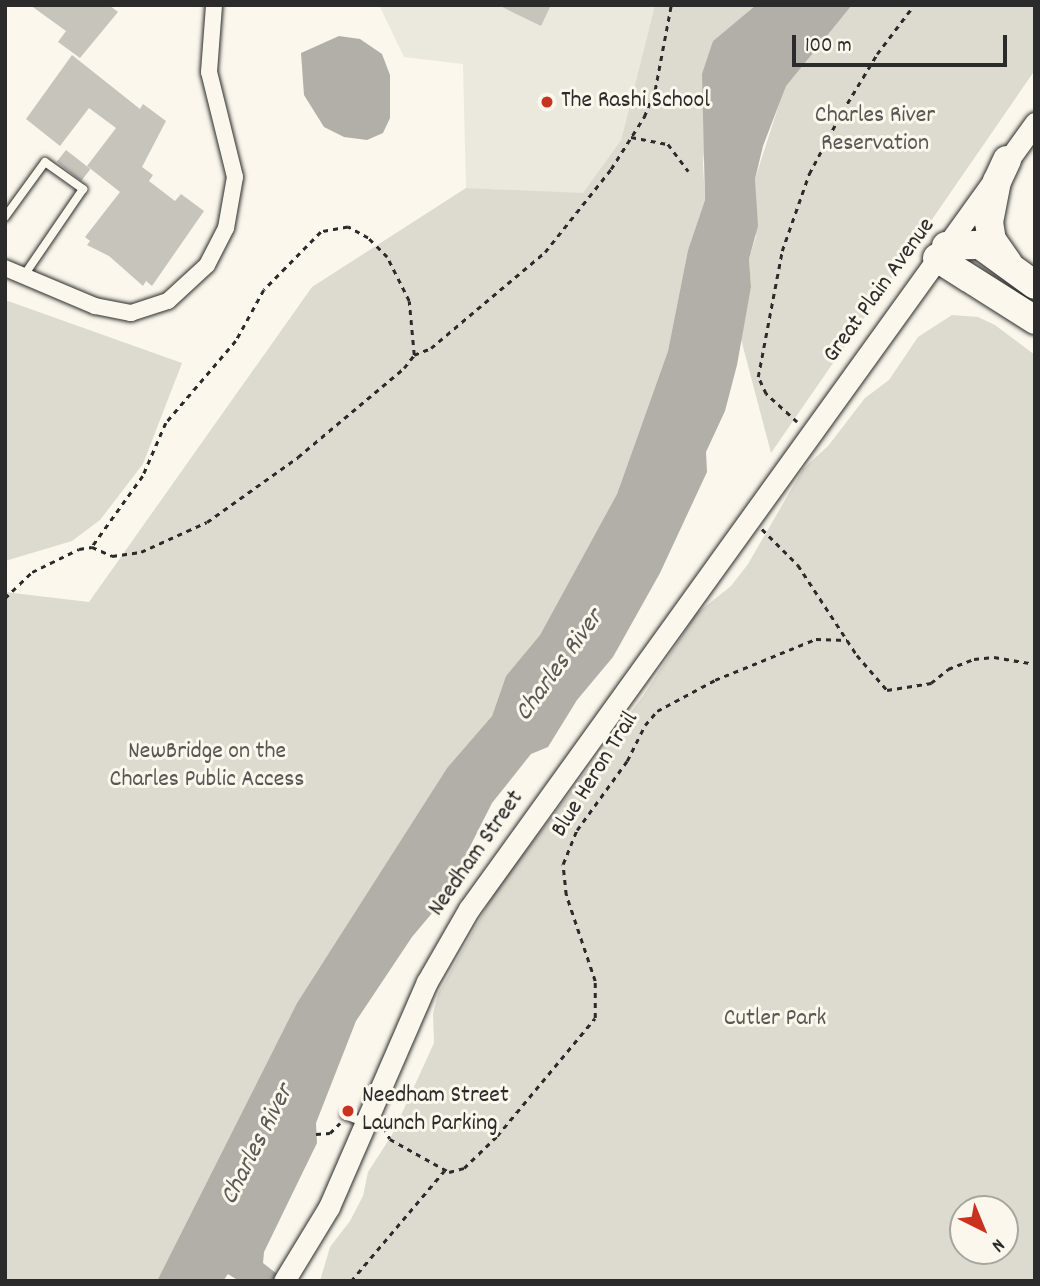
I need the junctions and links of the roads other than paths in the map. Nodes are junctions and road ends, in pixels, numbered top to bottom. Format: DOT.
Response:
graph roads {
  1 [pos="214,5"];
  2 [pos="1035,123"];
  3 [pos="1007,160"];
  4 [pos="5,217"];
  5 [pos="942,252"];
  6 [pos="1008,263"];
  7 [pos="5,268"];
  8 [pos="25,274"];
  9 [pos="1035,285"];
  10 [pos="1035,320"];
  11 [pos="769,490"];
  12 [pos="345,1115"];
  13 [pos="366,1123"];
  14 [pos="290,1273"];
  1 -- 8 [label="street"];
  2 -- 3 [label="main road, Great Plain Avenue"];
  3 -- 5 [label="main road, Great Plain Avenue"];
  3 -- 6 [label="highway"];
  4 -- 8 [label="lane"];
  5 -- 6 [label="highway"];
  5 -- 10 [label="highway"];
  5 -- 11 [label="main road, Great Plain Avenue"];
  6 -- 9 [label="highway"];
  7 -- 8 [label="street"];
  11 -- 13 [label="main road, Needham Street"];
  12 -- 13 [label="lane"];
  13 -- 14 [label="main road, Needham Street"];
}
